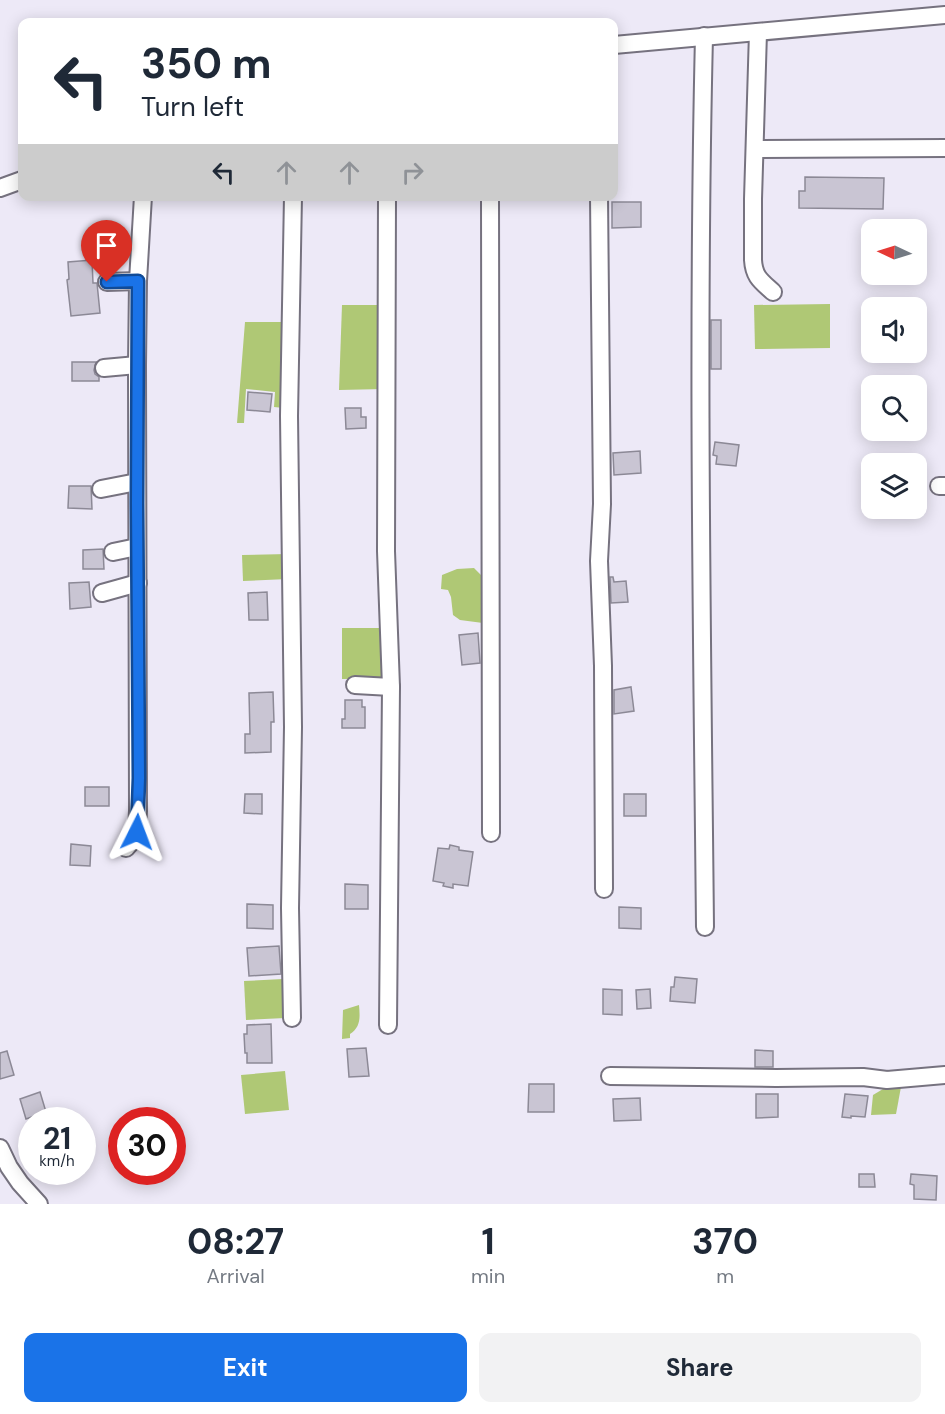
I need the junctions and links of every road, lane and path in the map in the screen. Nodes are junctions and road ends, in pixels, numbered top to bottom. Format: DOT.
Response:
graph roads {
  1 [pos="945,15"];
  2 [pos="758,32"];
  3 [pos="704,36"];
  4 [pos="618,45"];
  5 [pos="945,148"];
  6 [pos="755,149"];
  7 [pos="18,181"];
  8 [pos="0,188"];
  9 [pos="143,201"];
  10 [pos="293,201"];
  11 [pos="387,201"];
  12 [pos="490,201"];
  13 [pos="599,201"];
  14 [pos="138,281"];
  15 [pos="107,282"];
  16 [pos="773,291"];
  17 [pos="137,365"];
  18 [pos="104,368"];
  19 [pos="137,482"];
  20 [pos="101,489"];
  21 [pos="137,547"];
  22 [pos="113,552"];
  23 [pos="138,583"];
  24 [pos="102,593"];
  25 [pos="355,685"];
  26 [pos="391,687"];
  27 [pos="491,833"];
  28 [pos="126,848"];
  29 [pos="604,889"];
  30 [pos="705,927"];
  31 [pos="292,1018"];
  32 [pos="388,1024"];
  33 [pos="945,1075"];
  34 [pos="610,1076"];
  35 [pos="0,1148"];
  36 [pos="39,1204"];
  1 -- 2 [label="street"];
  2 -- 3 [label="street"];
  2 -- 6 [label="street"];
  3 -- 4 [label="street"];
  3 -- 30 [label="street"];
  5 -- 6 [label="street"];
  6 -- 16 [label="street"];
  7 -- 8 [label="street"];
  9 -- 14 [label="street"];
  10 -- 31 [label="street"];
  11 -- 26 [label="street"];
  12 -- 27 [label="street"];
  13 -- 29 [label="street"];
  14 -- 15 [label="street"];
  14 -- 17 [label="street"];
  17 -- 18 [label="street"];
  17 -- 19 [label="street"];
  19 -- 20 [label="street"];
  19 -- 21 [label="street"];
  21 -- 22 [label="street"];
  21 -- 23 [label="street"];
  23 -- 24 [label="street"];
  23 -- 28 [label="street"];
  25 -- 26 [label="street"];
  26 -- 32 [label="street"];
  33 -- 34 [label="street"];
  35 -- 36 [label="street"];
}
